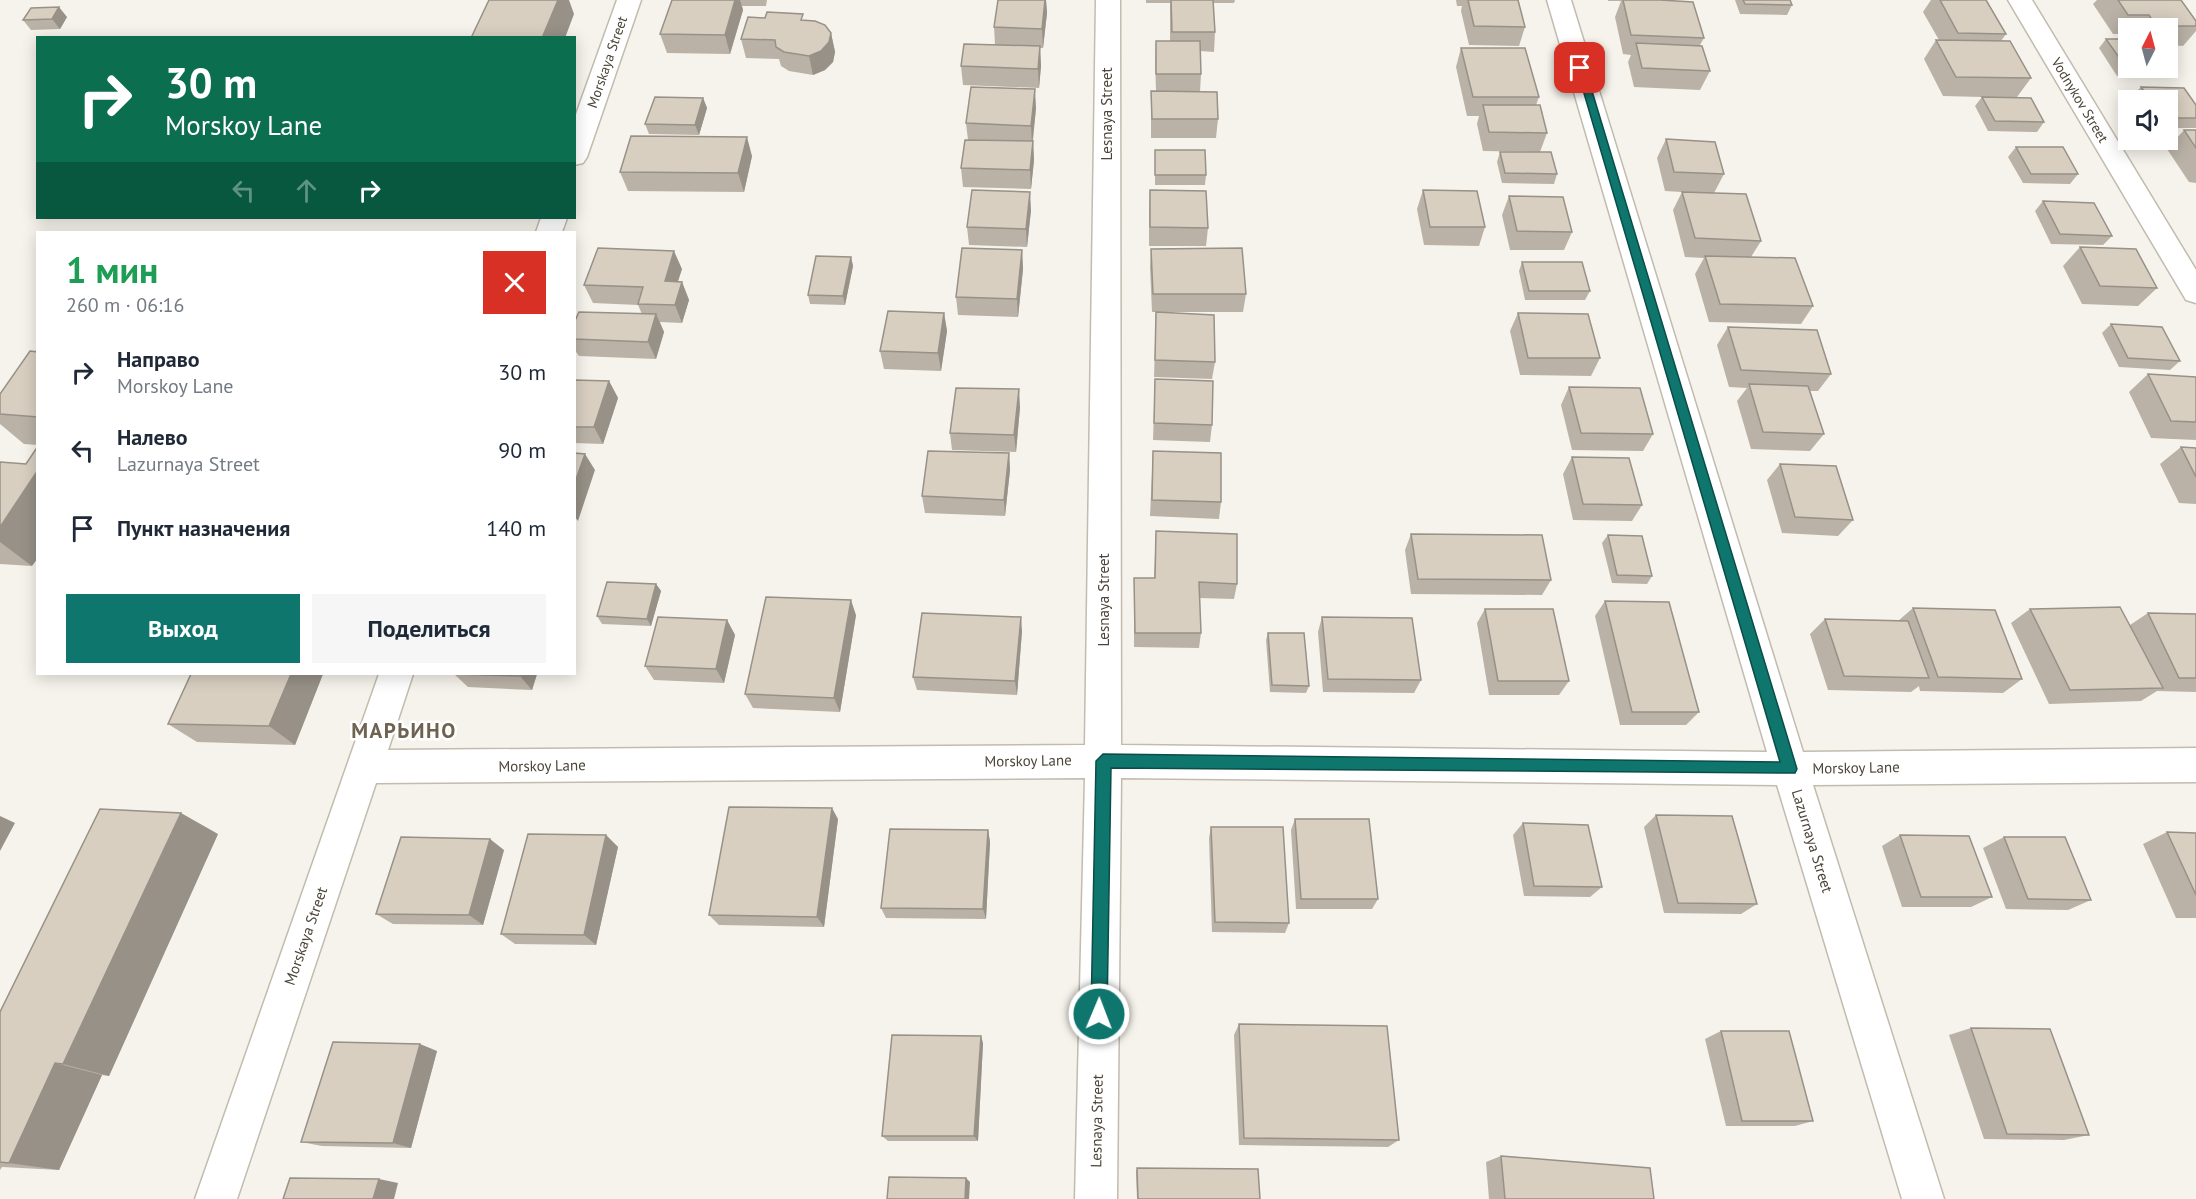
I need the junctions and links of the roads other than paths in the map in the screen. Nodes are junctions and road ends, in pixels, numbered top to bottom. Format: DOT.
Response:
graph roads {
  1 [pos="629,0"];
  2 [pos="1108,0"];
  3 [pos="1559,0"];
  4 [pos="2020,0"];
  5 [pos="576,151"];
  6 [pos="2196,293"];
  7 [pos="396,675"];
  8 [pos="1103,761"];
  9 [pos="2196,765"];
  10 [pos="364,767"];
  11 [pos="1790,769"];
  12 [pos="216,1199"];
  13 [pos="1096,1199"];
  14 [pos="1923,1199"];
  1 -- 5 [label="street, Morskaya Street"];
  2 -- 8 [label="street, Lesnaya Street"];
  3 -- 11 [label="street, Lazurnaya Street"];
  4 -- 6 [label="street, Vodnykov Street"];
  7 -- 10 [label="street, Morskaya Street"];
  8 -- 10 [label="street, Morskoy Lane"];
  8 -- 11 [label="street, Morskoy Lane"];
  8 -- 13 [label="street, Lesnaya Street"];
  9 -- 11 [label="street, Morskoy Lane"];
  10 -- 12 [label="street, Morskaya Street"];
  11 -- 14 [label="street, Lazurnaya Street"];
}
